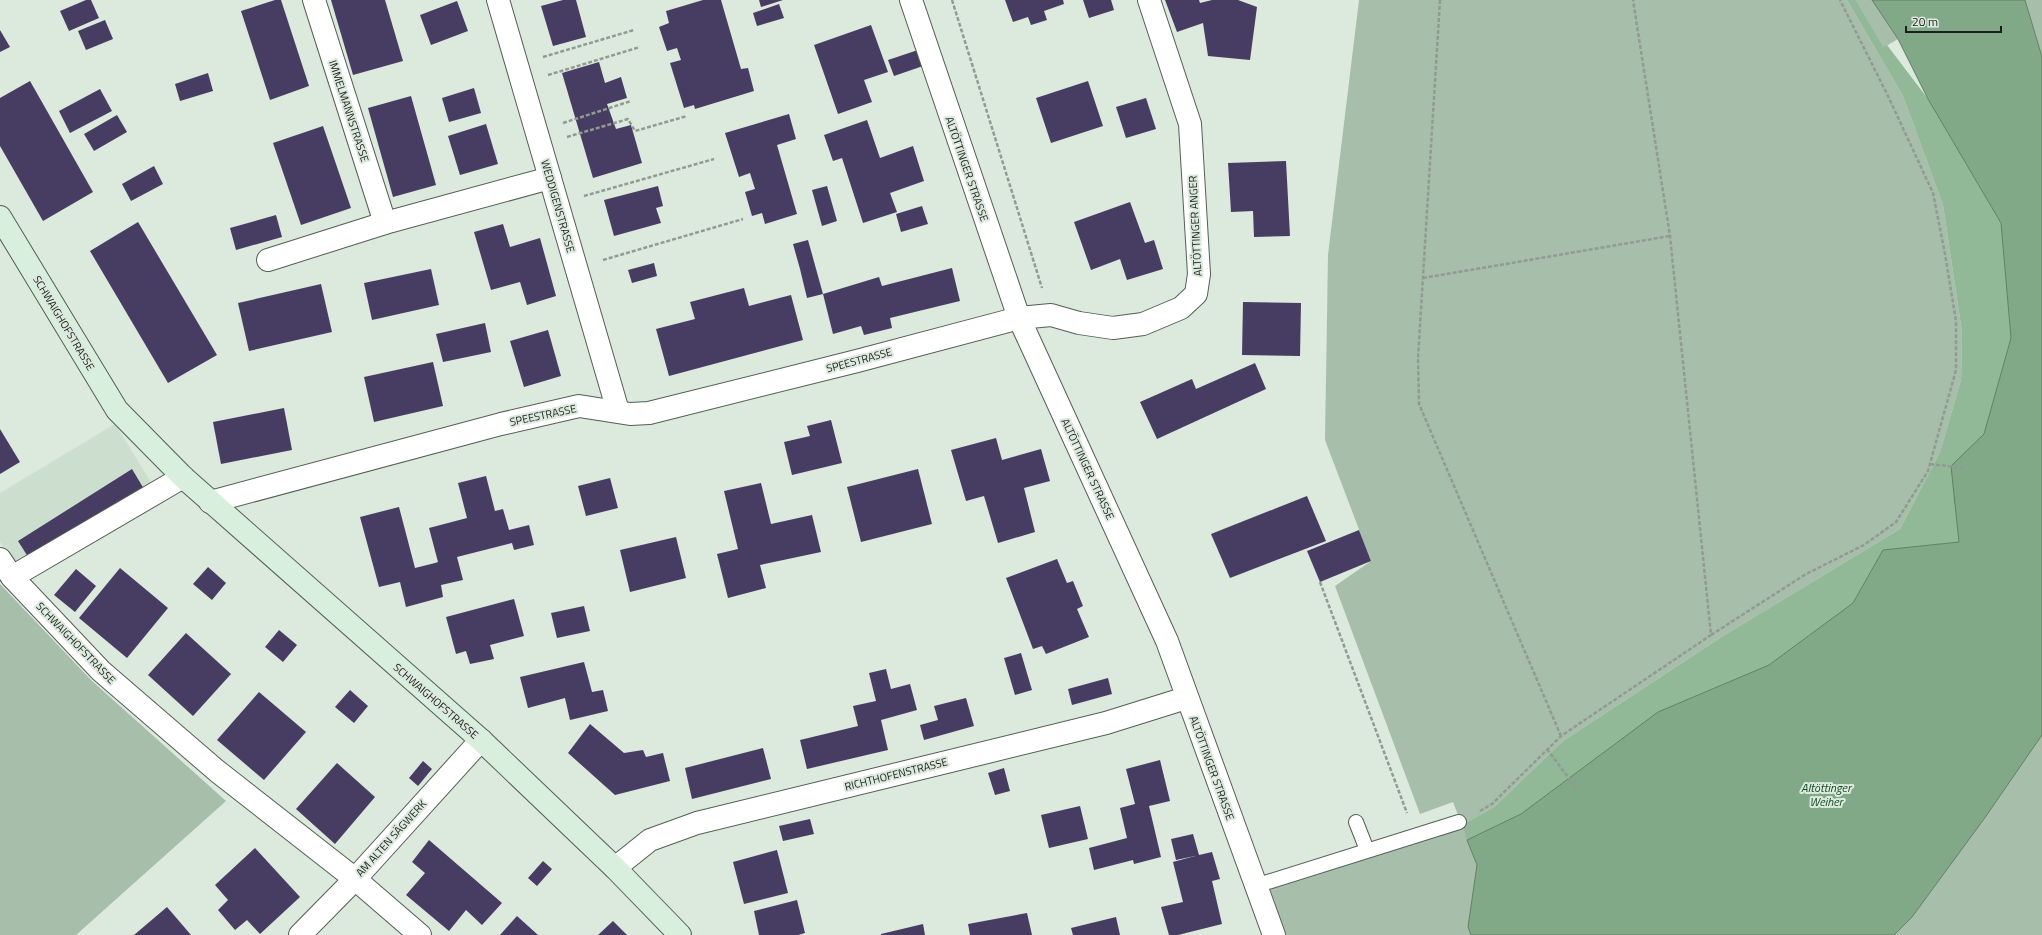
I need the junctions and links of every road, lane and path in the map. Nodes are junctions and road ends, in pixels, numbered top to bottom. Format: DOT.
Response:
graph roads {
  1 [pos="314,0"];
  2 [pos="498,0"];
  3 [pos="911,0"];
  4 [pos="1149,0"];
  5 [pos="1440,0"];
  6 [pos="1633,0"];
  7 [pos="1840,0"];
  8 [pos="634,30"];
  9 [pos="640,47"];
  10 [pos="557,53"];
  11 [pos="561,72"];
  12 [pos="632,101"];
  13 [pos="686,116"];
  14 [pos="556,125"];
  15 [pos="566,137"];
  16 [pos="714,159"];
  17 [pos="550,178"];
  18 [pos="578,197"];
  19 [pos="0,217"];
  20 [pos="743,219"];
  21 [pos="385,223"];
  22 [pos="1670,236"];
  23 [pos="268,260"];
  24 [pos="602,260"];
  25 [pos="1423,278"];
  26 [pos="1019,318"];
  27 [pos="618,411"];
  28 [pos="1930,464"];
  29 [pos="1965,468"];
  30 [pos="183,477"];
  31 [pos="210,502"];
  32 [pos="0,559"];
  33 [pos="12,577"];
  34 [pos="1320,582"];
  35 [pos="1711,635"];
  36 [pos="1186,698"];
  37 [pos="1561,736"];
  38 [pos="481,740"];
  39 [pos="1547,749"];
  40 [pos="1577,789"];
  41 [pos="1356,822"];
  42 [pos="1459,822"];
  43 [pos="1416,836"];
  44 [pos="1366,850"];
  45 [pos="615,868"];
  46 [pos="355,879"];
  47 [pos="1255,886"];
  48 [pos="300,935"];
  49 [pos="420,935"];
  50 [pos="680,935"];
  51 [pos="1274,935"];
  1 -- 21 [label="street, IMMELMANNSTRASSE"];
  2 -- 17 [label="street, WEDDIGENSTRASSE"];
  3 -- 26 [label="street, ALTÖTTINGER STRASSE"];
  4 -- 26 [label="street, ALTÖTTINGER ANGER"];
  5 -- 25 [label="path"];
  6 -- 22 [label="path"];
  7 -- 28 [label="path"];
  8 -- 10 [label="path"];
  9 -- 11 [label="path"];
  12 -- 14 [label="path"];
  13 -- 15 [label="path"];
  16 -- 18 [label="path"];
  17 -- 21 [label="street"];
  17 -- 27 [label="street, WEDDIGENSTRASSE"];
  19 -- 30 [label="street, SCHWAIGHOFSTRASSE"];
  20 -- 24 [label="path"];
  21 -- 23 [label="street"];
  22 -- 25 [label="path"];
  22 -- 35 [label="path"];
  25 -- 37 [label="path"];
  26 -- 27 [label="street, SPEESTRASSE"];
  26 -- 36 [label="street, ALTÖTTINGER STRASSE"];
  27 -- 31 [label="street, SPEESTRASSE"];
  28 -- 29 [label="path"];
  28 -- 35 [label="path"];
  30 -- 31 [label="street, SCHWAIGHOFSTRASSE"];
  30 -- 33 [label="street"];
  31 -- 38 [label="street, SCHWAIGHOFSTRASSE"];
  32 -- 33 [label="street, SCHWAIGHOFSTRASSE"];
  33 -- 46 [label="street, SCHWAIGHOFSTRASSE"];
  34 -- 43 [label="path"];
  35 -- 37 [label="path"];
  36 -- 45 [label="street, RICHTHOFENSTRASSE"];
  36 -- 47 [label="street, ALTÖTTINGER STRASSE"];
  37 -- 39 [label="path"];
  38 -- 45 [label="street, SCHWAIGHOFSTRASSE"];
  38 -- 46 [label="street, AM ALTEN SÄGWERK"];
  39 -- 40 [label="path"];
  39 -- 42 [label="path"];
  41 -- 44 [label="lane"];
  42 -- 43 [label="lane"];
  43 -- 44 [label="lane"];
  44 -- 47 [label="lane"];
  45 -- 50 [label="street, SCHWAIGHOFSTRASSE"];
  46 -- 48 [label="street, AM ALTEN SÄGWERK"];
  46 -- 49 [label="street, SCHWAIGHOFSTRASSE"];
  47 -- 51 [label="street, ALTÖTTINGER STRASSE"];
}
